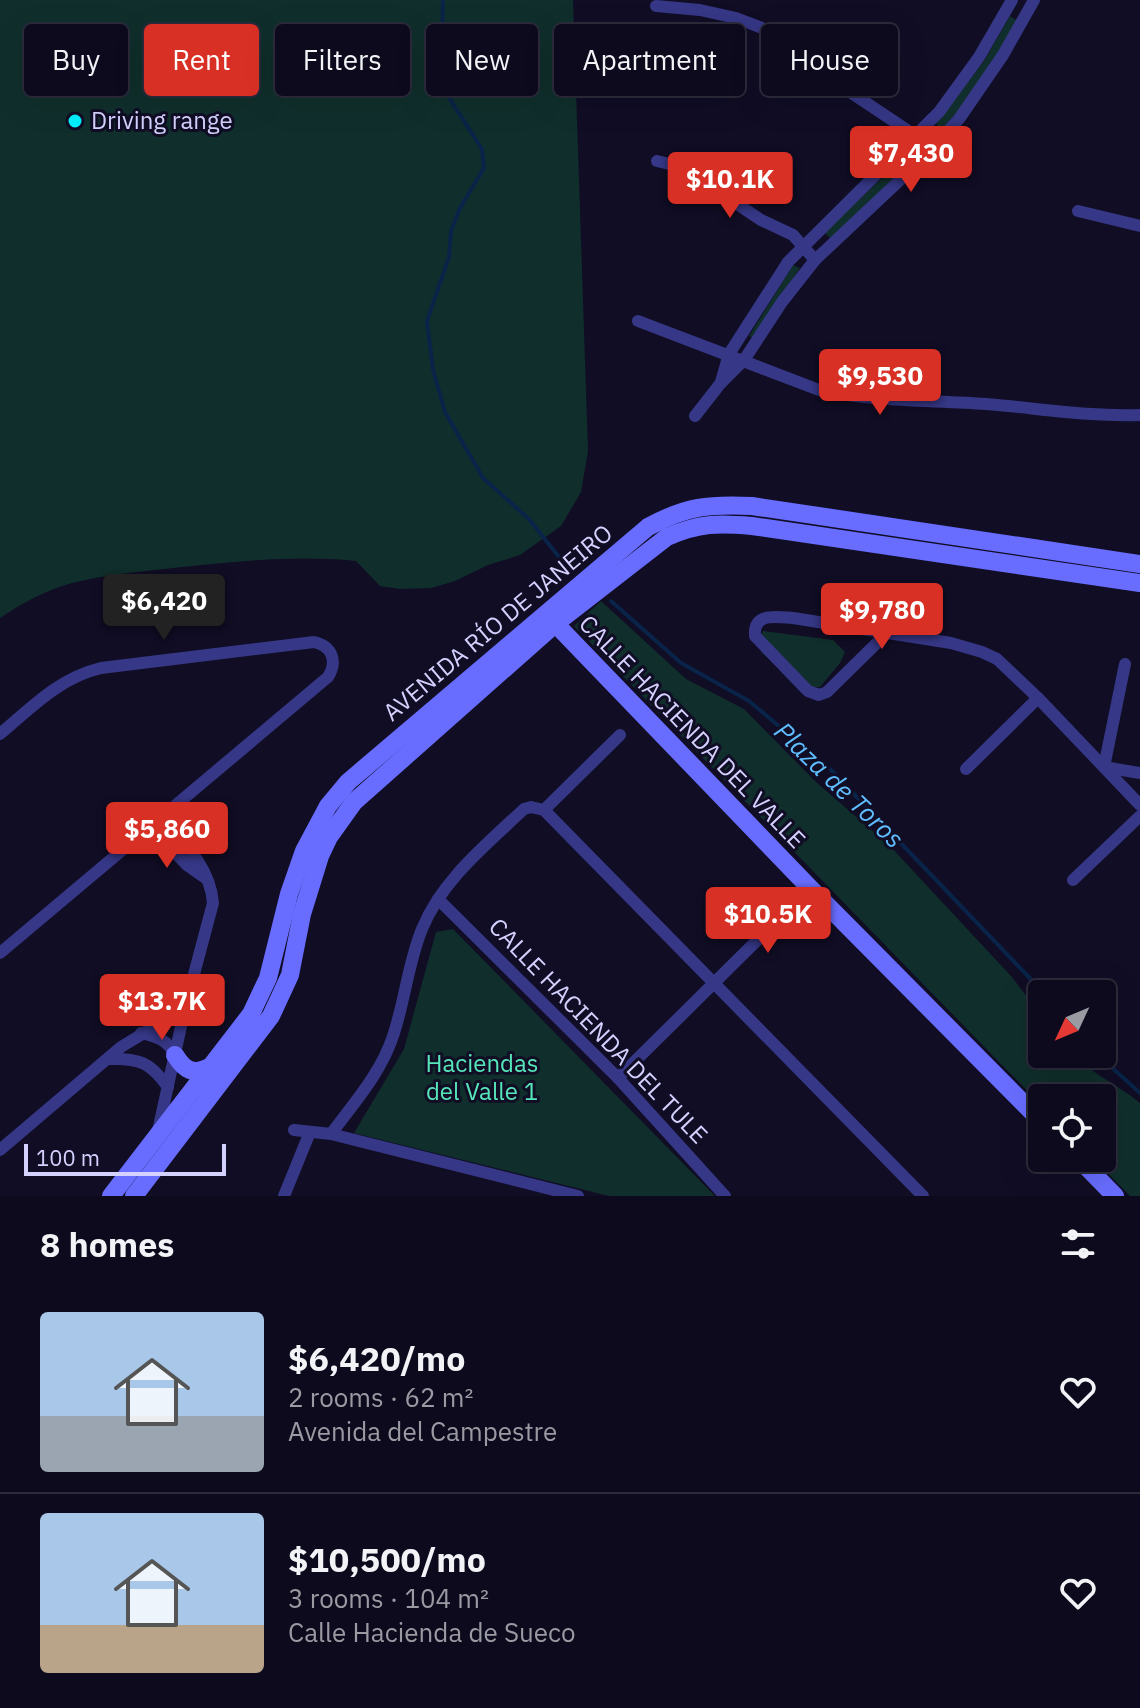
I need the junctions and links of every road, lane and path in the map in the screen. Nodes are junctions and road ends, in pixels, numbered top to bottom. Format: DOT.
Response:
graph roads {
  1 [pos="1010,1"];
  2 [pos="1032,5"];
  3 [pos="656,6"];
  4 [pos="917,136"];
  5 [pos="934,148"];
  6 [pos="657,161"];
  7 [pos="1078,211"];
  8 [pos="1140,226"];
  9 [pos="802,246"];
  10 [pos="815,260"];
  11 [pos="638,321"];
  12 [pos="729,354"];
  13 [pos="744,360"];
  14 [pos="720,384"];
  15 [pos="1140,415"];
  16 [pos="695,416"];
  17 [pos="1140,564"];
  18 [pos="1140,583"];
  19 [pos="550,619"];
  20 [pos="887,633"];
  21 [pos="1125,664"];
  22 [pos="1038,698"];
  23 [pos="0,734"];
  24 [pos="620,735"];
  25 [pos="1104,767"];
  26 [pos="966,769"];
  27 [pos="1140,773"];
  28 [pos="1140,805"];
  29 [pos="544,810"];
  30 [pos="1140,816"];
  31 [pos="162,818"];
  32 [pos="151,827"];
  33 [pos="207,879"];
  34 [pos="1073,880"];
  35 [pos="810,888"];
  36 [pos="438,899"];
  37 [pos="0,953"];
  38 [pos="714,983"];
  39 [pos="185,1008"];
  40 [pos="141,1033"];
  41 [pos="175,1055"];
  42 [pos="109,1059"];
  43 [pos="210,1067"];
  44 [pos="618,1078"];
  45 [pos="168,1087"];
  46 [pos="1028,1108"];
  47 [pos="294,1130"];
  48 [pos="310,1132"];
  49 [pos="331,1134"];
  50 [pos="156,1137"];
  51 [pos="0,1150"];
  52 [pos="1092,1172"];
  53 [pos="139,1192"];
  54 [pos="111,1196"];
  55 [pos="284,1196"];
  56 [pos="578,1196"];
  57 [pos="725,1196"];
  58 [pos="923,1196"];
  59 [pos="1115,1196"];
  1 -- 2 [label="street"];
  1 -- 4 [label="street"];
  2 -- 5 [label="street"];
  3 -- 4 [label="street"];
  4 -- 5 [label="street"];
  4 -- 9 [label="street"];
  5 -- 10 [label="street"];
  6 -- 9 [label="street"];
  7 -- 8 [label="street"];
  9 -- 10 [label="street"];
  9 -- 12 [label="street"];
  10 -- 13 [label="street"];
  11 -- 12 [label="street"];
  12 -- 13 [label="street"];
  12 -- 14 [label="street"];
  13 -- 14 [label="street"];
  13 -- 15 [label="street"];
  14 -- 16 [label="street"];
  17 -- 19 [label="main road, AVENIDA RÍO DE JANEIRO"];
  18 -- 19 [label="main road, AVENIDA RÍO DE JANEIRO"];
  19 -- 35 [label="main road, CALLE HACIENDA DEL VALLE"];
  19 -- 43 [label="main road, AVENIDA RÍO DE JANEIRO"];
  19 -- 53 [label="main road, AVENIDA RÍO DE JANEIRO"];
  20 -- 20 [label="street"];
  20 -- 22 [label="street"];
  21 -- 25 [label="street"];
  22 -- 25 [label="street"];
  22 -- 26 [label="street"];
  23 -- 31 [label="street"];
  24 -- 29 [label="street"];
  25 -- 27 [label="street"];
  25 -- 28 [label="street"];
  29 -- 36 [label="street"];
  29 -- 38 [label="street"];
  30 -- 34 [label="street"];
  31 -- 32 [label="street"];
  31 -- 33 [label="street"];
  32 -- 33 [label="street"];
  32 -- 37 [label="street"];
  33 -- 39 [label="street"];
  35 -- 38 [label="street"];
  35 -- 46 [label="main road, CALLE HACIENDA DEL VALLE"];
  36 -- 44 [label="street, CALLE HACIENDA DEL TULE"];
  36 -- 49 [label="street"];
  38 -- 44 [label="street"];
  38 -- 58 [label="street"];
  39 -- 40 [label="street"];
  39 -- 41 [label="street"];
  40 -- 41 [label="street"];
  40 -- 42 [label="street"];
  41 -- 43 [label="main road"];
  41 -- 45 [label="street"];
  42 -- 45 [label="street"];
  42 -- 51 [label="street"];
  43 -- 50 [label="main road, AVENIDA RÍO DE JANEIRO"];
  44 -- 57 [label="street, CALLE HACIENDA DEL TULE"];
  45 -- 50 [label="street"];
  47 -- 48 [label="street"];
  48 -- 49 [label="street"];
  48 -- 55 [label="street"];
  49 -- 56 [label="street"];
  50 -- 53 [label="street"];
  50 -- 54 [label="main road, AVENIDA RÍO DE JANEIRO"];
  52 -- 59 [label="main road"];
}
